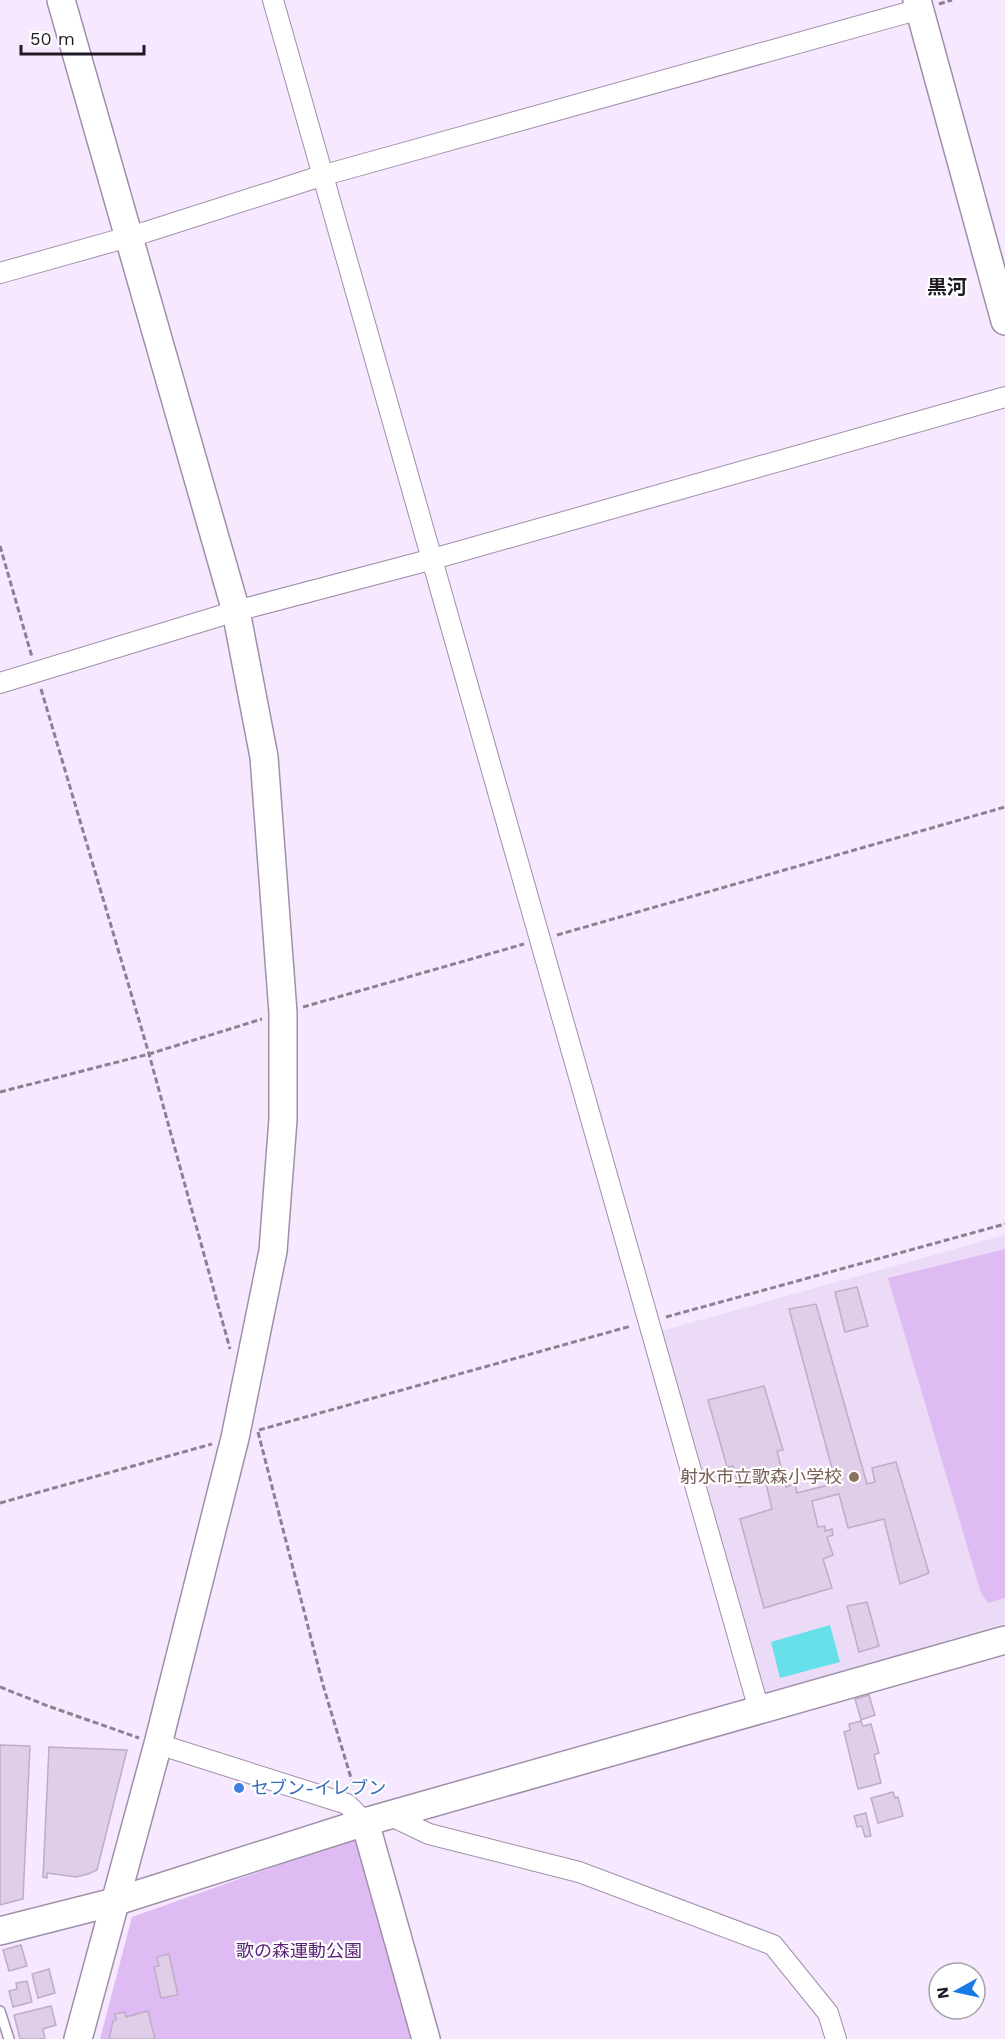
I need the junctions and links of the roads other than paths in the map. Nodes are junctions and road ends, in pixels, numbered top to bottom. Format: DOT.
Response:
graph roads {
  1 [pos="61,0"];
  2 [pos="273,0"];
  3 [pos="919,5"];
  4 [pos="321,176"];
  5 [pos="128,237"];
  6 [pos="0,273"];
  7 [pos="1005,321"];
  8 [pos="1005,397"];
  9 [pos="433,558"];
  10 [pos="236,611"];
  11 [pos="0,683"];
  12 [pos="1005,1640"];
  13 [pos="759,1710"];
  14 [pos="158,1744"];
  15 [pos="377,1819"];
  16 [pos="114,1902"];
  17 [pos="0,1931"];
  18 [pos="0,2011"];
  19 [pos="9,2039"];
  20 [pos="78,2039"];
  21 [pos="426,2039"];
  22 [pos="836,2039"];
  1 -- 5 [label="street"];
  2 -- 4 [label="street"];
  3 -- 4 [label="street"];
  3 -- 7 [label="street"];
  4 -- 5 [label="street"];
  4 -- 9 [label="street"];
  5 -- 6 [label="street"];
  5 -- 10 [label="street"];
  8 -- 9 [label="street"];
  9 -- 10 [label="street"];
  9 -- 13 [label="street"];
  10 -- 11 [label="street"];
  10 -- 14 [label="street"];
  12 -- 13 [label="street"];
  13 -- 15 [label="street"];
  14 -- 15 [label="street"];
  14 -- 16 [label="street"];
  15 -- 16 [label="street"];
  15 -- 21 [label="street"];
  15 -- 22 [label="street"];
  16 -- 17 [label="street"];
  16 -- 20 [label="street"];
  18 -- 19 [label="lane"];
}
